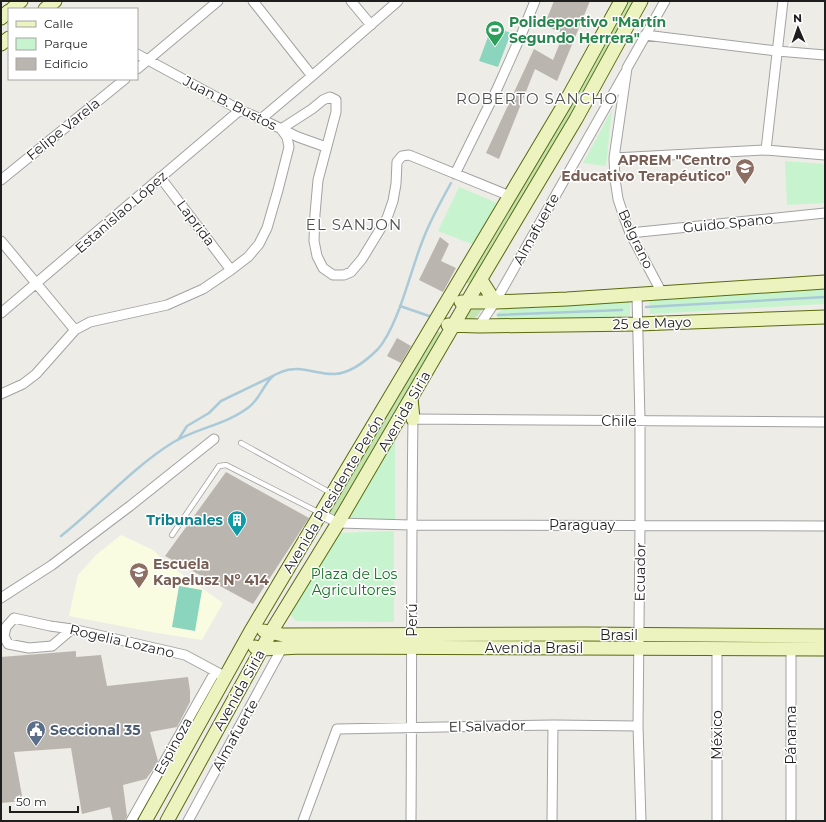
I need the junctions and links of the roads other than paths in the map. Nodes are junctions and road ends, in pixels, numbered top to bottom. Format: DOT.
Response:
graph roads {
  1 [pos="218,1"];
  2 [pos="253,1"];
  3 [pos="351,1"];
  4 [pos="398,1"];
  5 [pos="535,1"];
  6 [pos="621,1"];
  7 [pos="641,1"];
  8 [pos="664,1"];
  9 [pos="784,1"];
  10 [pos="371,25"];
  11 [pos="645,35"];
  12 [pos="777,51"];
  13 [pos="138,55"];
  14 [pos="825,55"];
  15 [pos="148,60"];
  16 [pos="138,68"];
  17 [pos="627,68"];
  18 [pos="312,76"];
  19 [pos="123,80"];
  20 [pos="240,110"];
  21 [pos="261,119"];
  22 [pos="281,129"];
  23 [pos="326,147"];
  24 [pos="766,150"];
  25 [pos="825,155"];
  26 [pos="614,158"];
  27 [pos="455,174"];
  28 [pos="160,177"];
  29 [pos="1,180"];
  30 [pos="510,196"];
  31 [pos="825,214"];
  32 [pos="630,233"];
  33 [pos="1,241"];
  34 [pos="231,270"];
  35 [pos="480,280"];
  36 [pos="825,282"];
  37 [pos="36,284"];
  38 [pos="662,293"];
  39 [pos="638,299"];
  40 [pos="447,302"];
  41 [pos="467,302"];
  42 [pos="495,302"];
  43 [pos="1,313"];
  44 [pos="825,317"];
  45 [pos="638,319"];
  46 [pos="437,320"];
  47 [pos="454,325"];
  48 [pos="479,326"];
  49 [pos="75,330"];
  50 [pos="1,394"];
  51 [pos="411,398"];
  52 [pos="413,419"];
  53 [pos="640,421"];
  54 [pos="825,422"];
  55 [pos="214,439"];
  56 [pos="241,443"];
  57 [pos="333,494"];
  58 [pos="321,514"];
  59 [pos="338,523"];
  60 [pos="411,524"];
  61 [pos="640,526"];
  62 [pos="825,526"];
  63 [pos="172,535"];
  64 [pos="1,598"];
  65 [pos="284,612"];
  66 [pos="72,629"];
  67 [pos="252,629"];
  68 [pos="271,632"];
  69 [pos="302,635"];
  70 [pos="638,635"];
  71 [pos="825,636"];
  72 [pos="412,641"];
  73 [pos="244,645"];
  74 [pos="282,648"];
  75 [pos="638,648"];
  76 [pos="262,649"];
  77 [pos="717,649"];
  78 [pos="791,649"];
  79 [pos="825,649"];
  80 [pos="220,675"];
  81 [pos="553,726"];
  82 [pos="638,726"];
  83 [pos="412,728"];
  84 [pos="131,821"];
  85 [pos="145,821"];
  86 [pos="167,821"];
  87 [pos="188,821"];
  88 [pos="303,821"];
  89 [pos="411,821"];
  90 [pos="552,821"];
  91 [pos="640,821"];
  92 [pos="717,821"];
  93 [pos="791,821"];
  1 -- 15 [label="street"];
  2 -- 18 [label="street"];
  3 -- 10 [label="street"];
  4 -- 10 [label="street"];
  5 -- 27 [label="street"];
  6 -- 30 [label="street"];
  7 -- 35 [label="street, Avenida Siria"];
  8 -- 11 [label="street, Belgrano"];
  9 -- 12 [label="street"];
  10 -- 18 [label="street"];
  11 -- 12 [label="street"];
  11 -- 17 [label="street, Belgrano"];
  12 -- 14 [label="street"];
  12 -- 24 [label="street"];
  13 -- 15 [label="street, Juan B. Bustos"];
  15 -- 16 [label="street"];
  15 -- 20 [label="street, Juan B. Bustos"];
  17 -- 26 [label="street, Belgrano"];
  17 -- 42 [label="street, Almafuerte"];
  18 -- 21 [label="street"];
  19 -- 29 [label="street, Felipe Varela"];
  20 -- 21 [label="street, Juan B. Bustos"];
  20 -- 28 [label="street, Estanislao López"];
  21 -- 22 [label="street, Juan B. Bustos"];
  22 -- 23 [label="street, Juan B. Bustos"];
  22 -- 23 [label="street"];
  22 -- 34 [label="street"];
  23 -- 27 [label="street"];
  24 -- 25 [label="street"];
  24 -- 26 [label="street"];
  26 -- 32 [label="street, Belgrano"];
  27 -- 30 [label="street"];
  28 -- 34 [label="street, Laprida"];
  28 -- 37 [label="street, Estanislao López"];
  30 -- 40 [label="street"];
  31 -- 32 [label="street, Guido Spano"];
  32 -- 38 [label="street, Belgrano"];
  33 -- 37 [label="street"];
  34 -- 49 [label="street"];
  35 -- 41 [label="street, Avenida Siria"];
  35 -- 42 [label="street"];
  36 -- 38 [label="street, 25 de Mayo"];
  37 -- 43 [label="street, Estanislao López"];
  37 -- 49 [label="street"];
  38 -- 39 [label="street, 25 de Mayo"];
  39 -- 42 [label="street, 25 de Mayo"];
  39 -- 45 [label="street, Ecuador"];
  40 -- 41 [label="street, 25 de Mayo"];
  40 -- 46 [label="street"];
  41 -- 42 [label="street, 25 de Mayo"];
  41 -- 47 [label="street, Avenida Siria"];
  42 -- 48 [label="street, Almafuerte"];
  44 -- 45 [label="street, 25 de Mayo"];
  45 -- 48 [label="street, 25 de Mayo"];
  45 -- 53 [label="street, Ecuador"];
  46 -- 47 [label="street, 25 de Mayo"];
  46 -- 57 [label="street, Avenida Presidente Perón"];
  47 -- 48 [label="street, 25 de Mayo"];
  47 -- 51 [label="street, Avenida Siria"];
  49 -- 50 [label="street"];
  51 -- 52 [label="street"];
  51 -- 59 [label="street, Avenida Siria"];
  52 -- 53 [label="street, Chile"];
  52 -- 60 [label="street, Perú"];
  53 -- 54 [label="street, Chile"];
  53 -- 61 [label="street, Ecuador"];
  55 -- 64 [label="street"];
  56 -- 57 [label="lane"];
  57 -- 58 [label="street, Avenida Presidente Perón"];
  58 -- 59 [label="street"];
  58 -- 63 [label="lane"];
  58 -- 67 [label="street, Avenida Presidente Perón"];
  59 -- 60 [label="street, Paraguay"];
  59 -- 65 [label="street, Avenida Siria"];
  60 -- 61 [label="street, Paraguay"];
  60 -- 72 [label="street, Perú"];
  61 -- 62 [label="street, Paraguay"];
  61 -- 70 [label="street, Ecuador"];
  65 -- 68 [label="street, Avenida Siria"];
  65 -- 69 [label="street"];
  66 -- 66 [label="street, Rogelia Lozano"];
  66 -- 80 [label="street, Rogelia Lozano"];
  67 -- 68 [label="street, Avenida Brasil"];
  67 -- 73 [label="street, Avenida Presidente Perón"];
  68 -- 69 [label="street, Avenida Brasil"];
  68 -- 76 [label="street, Avenida Siria"];
  69 -- 72 [label="street, Avenida Brasil"];
  70 -- 71 [label="street, Brasil"];
  70 -- 72 [label="street, Brasil"];
  70 -- 75 [label="street, Ecuador"];
  72 -- 74 [label="street, Avenida Brasil"];
  72 -- 75 [label="street, Avenida Brasil"];
  72 -- 83 [label="street, Perú"];
  73 -- 76 [label="street, Avenida Brasil"];
  73 -- 80 [label="street, Avenida Presidente Perón"];
  74 -- 76 [label="street, Avenida Brasil"];
  74 -- 87 [label="street, Almafuerte"];
  75 -- 77 [label="street, Avenida Brasil"];
  75 -- 82 [label="street, Ecuador"];
  76 -- 86 [label="street, Avenida Siria"];
  77 -- 78 [label="street, Avenida Brasil"];
  77 -- 92 [label="street, México"];
  78 -- 79 [label="street, Avenida Brasil"];
  78 -- 93 [label="street, Pánama"];
  80 -- 84 [label="street, Espinoza"];
  80 -- 85 [label="street, Avenida Presidente Perón"];
  81 -- 82 [label="street, El Salvador"];
  81 -- 83 [label="street, El Salvador"];
  81 -- 90 [label="street"];
  82 -- 91 [label="street, Ecuador"];
  83 -- 88 [label="street, El Salvador"];
  83 -- 89 [label="street, Perú"];
}
